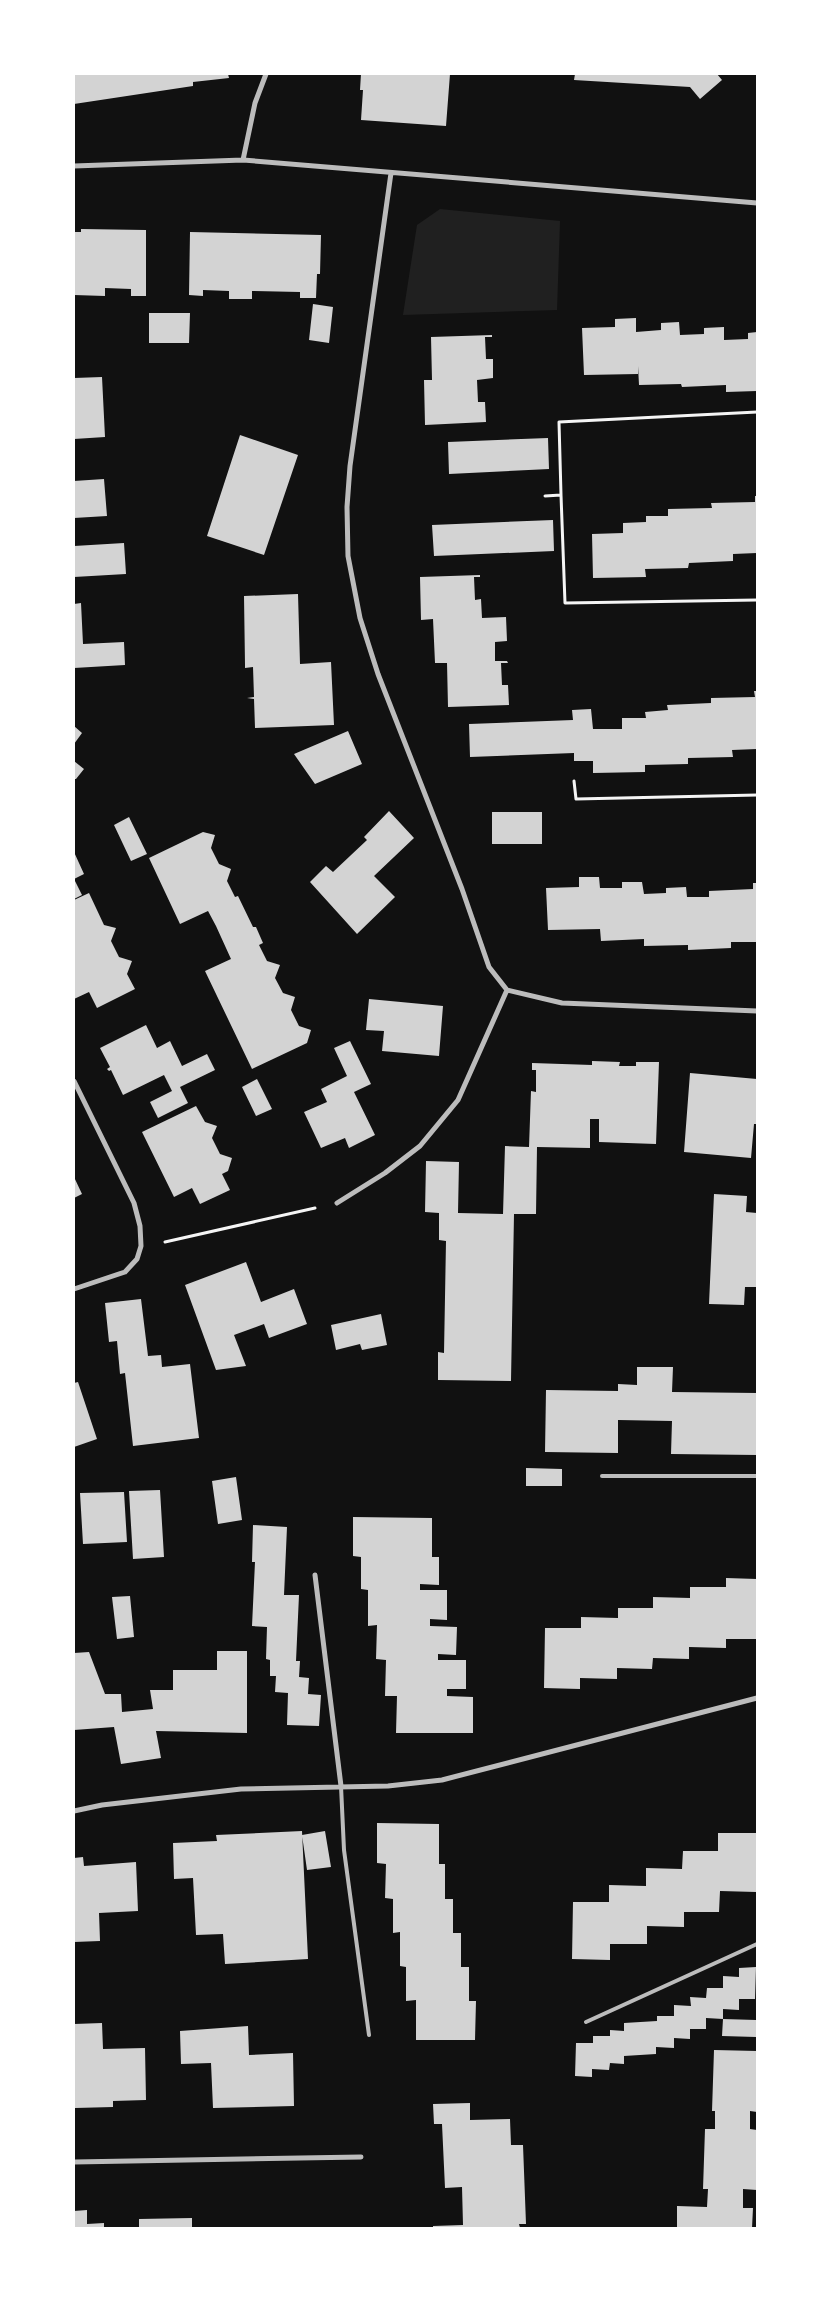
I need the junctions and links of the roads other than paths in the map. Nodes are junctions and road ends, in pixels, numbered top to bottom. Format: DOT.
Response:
graph roads {
  1 [pos="266,74"];
  2 [pos="243,160"];
  3 [pos="74,166"];
  4 [pos="391,173"];
  5 [pos="757,203"];
  6 [pos="507,990"];
  7 [pos="757,1011"];
  8 [pos="74,1082"];
  9 [pos="337,1203"];
  10 [pos="74,1289"];
  11 [pos="602,1476"];
  12 [pos="757,1476"];
  13 [pos="315,1575"];
  14 [pos="757,1698"];
  15 [pos="341,1786"];
  16 [pos="74,1811"];
  17 [pos="757,1944"];
  18 [pos="586,2022"];
  19 [pos="369,2035"];
  20 [pos="361,2157"];
  21 [pos="74,2162"];
  1 -- 2 [label="street"];
  2 -- 3 [label="street"];
  2 -- 4 [label="street"];
  4 -- 5 [label="street"];
  4 -- 6 [label="street"];
  6 -- 7 [label="street"];
  6 -- 9 [label="street"];
  8 -- 10 [label="street"];
  11 -- 12 [label="lane"];
  13 -- 15 [label="street"];
  14 -- 15 [label="street"];
  15 -- 16 [label="street"];
  15 -- 19 [label="lane"];
  17 -- 18 [label="lane"];
  20 -- 21 [label="street"];
}
